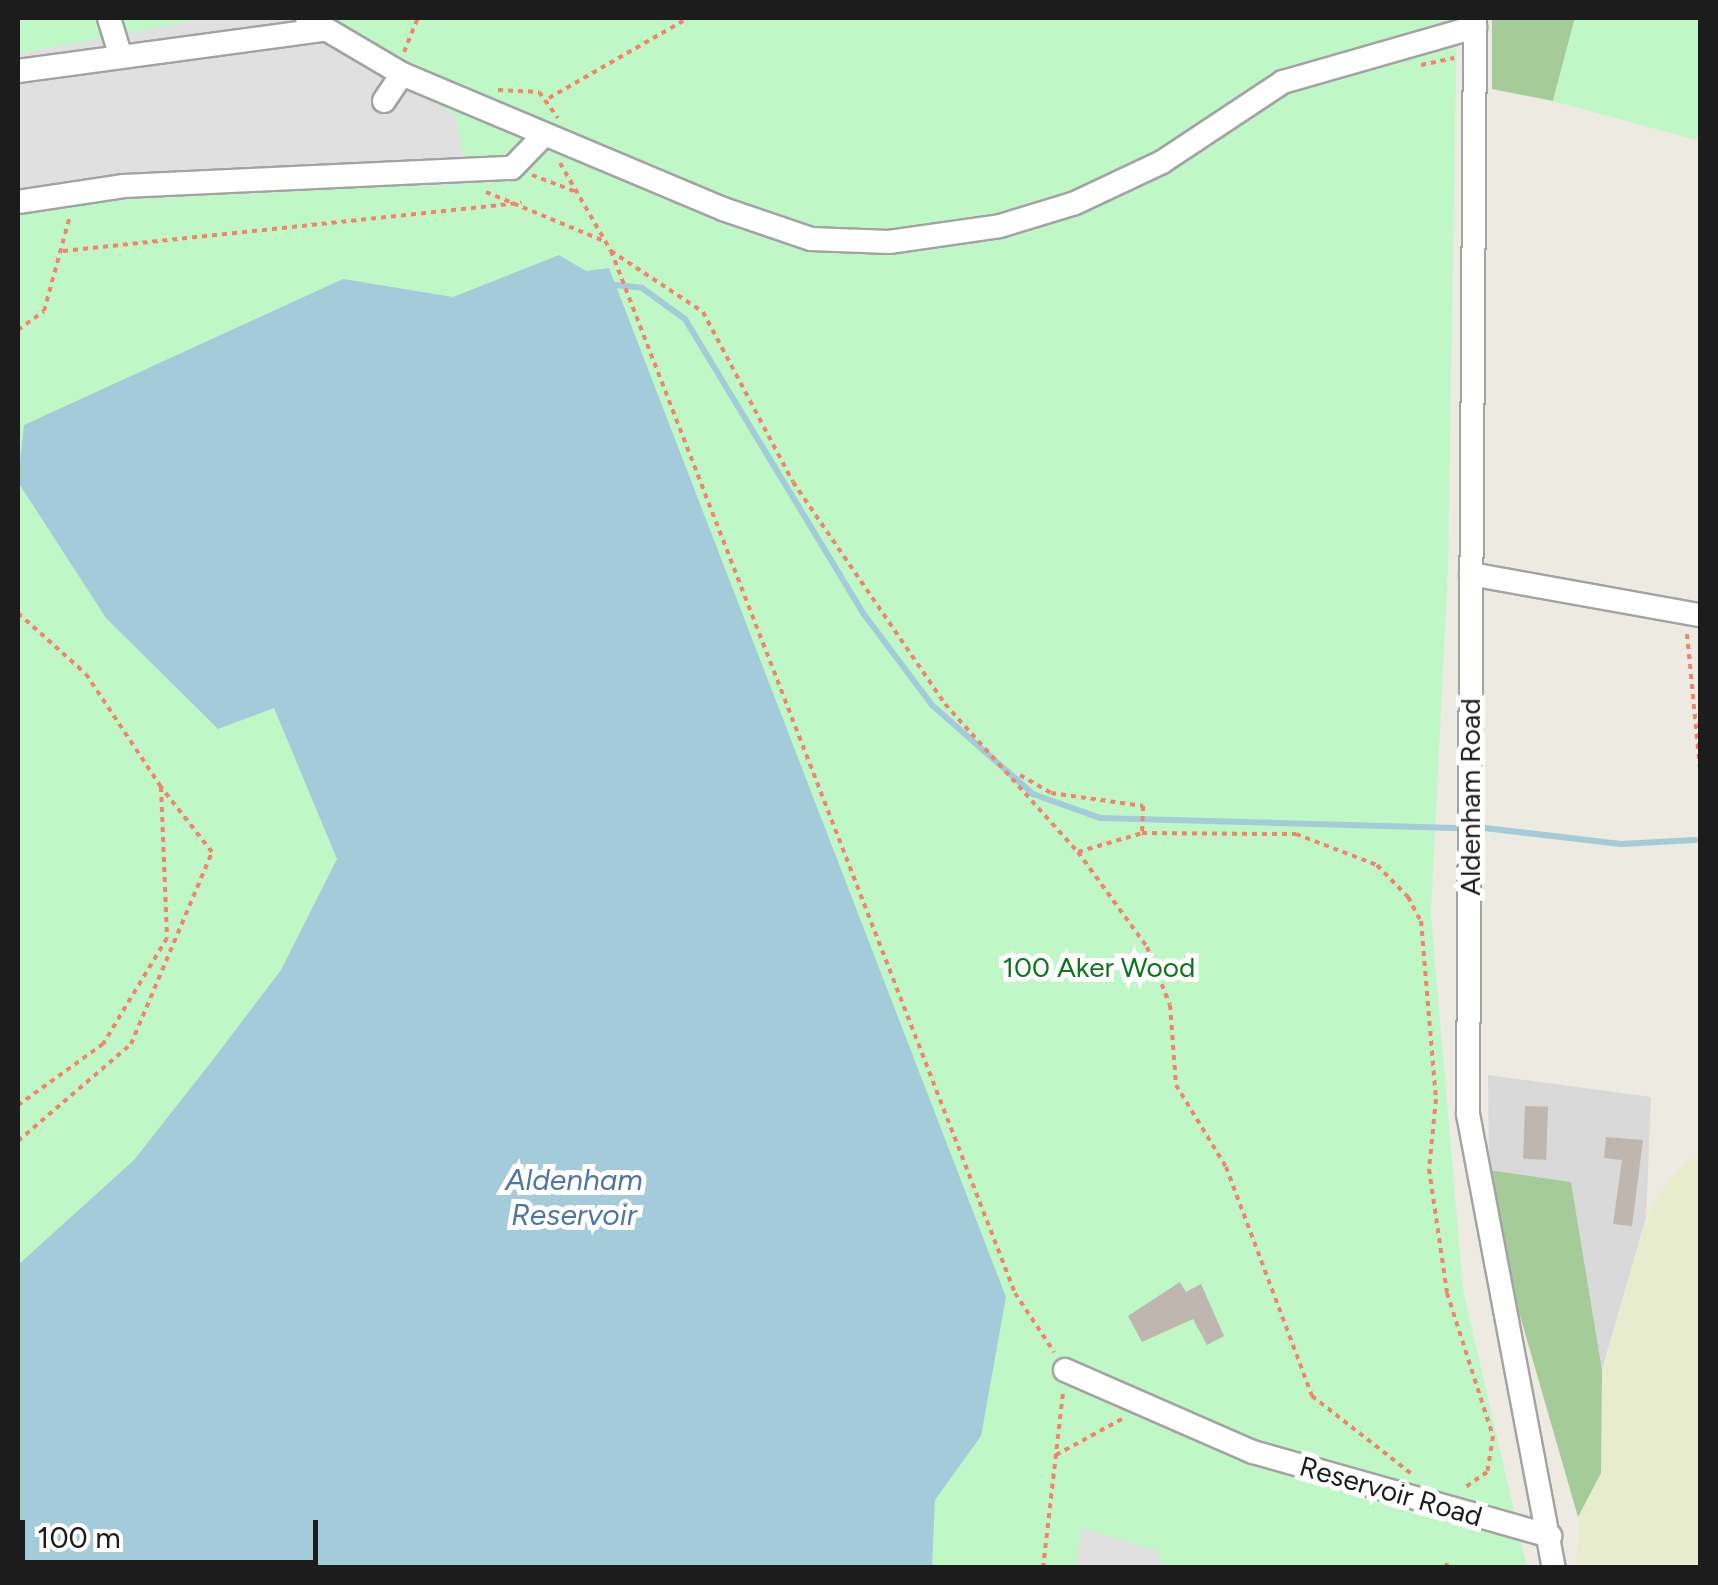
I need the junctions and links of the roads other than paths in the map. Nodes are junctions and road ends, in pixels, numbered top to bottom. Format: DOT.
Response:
graph roads {
  1 [pos="108,18"];
  2 [pos="1475,22"];
  3 [pos="315,24"];
  4 [pos="120,54"];
  5 [pos="18,71"];
  6 [pos="399,72"];
  7 [pos="384,101"];
  8 [pos="544,136"];
  9 [pos="18,202"];
  10 [pos="1471,574"];
  11 [pos="1700,614"];
  12 [pos="1065,1370"];
  13 [pos="1540,1534"];
  14 [pos="1554,1568"];
  1 -- 4 [label="street"];
  2 -- 8 [label="street"];
  2 -- 10 [label="street, Aldenham Road"];
  3 -- 4 [label="street"];
  3 -- 6 [label="street"];
  4 -- 5 [label="street"];
  6 -- 7 [label="street"];
  6 -- 8 [label="street"];
  8 -- 9 [label="street"];
  10 -- 11 [label="street"];
  10 -- 13 [label="street, Aldenham Road"];
  12 -- 13 [label="street, Reservoir Road"];
  13 -- 14 [label="street, Aldenham Road"];
}
